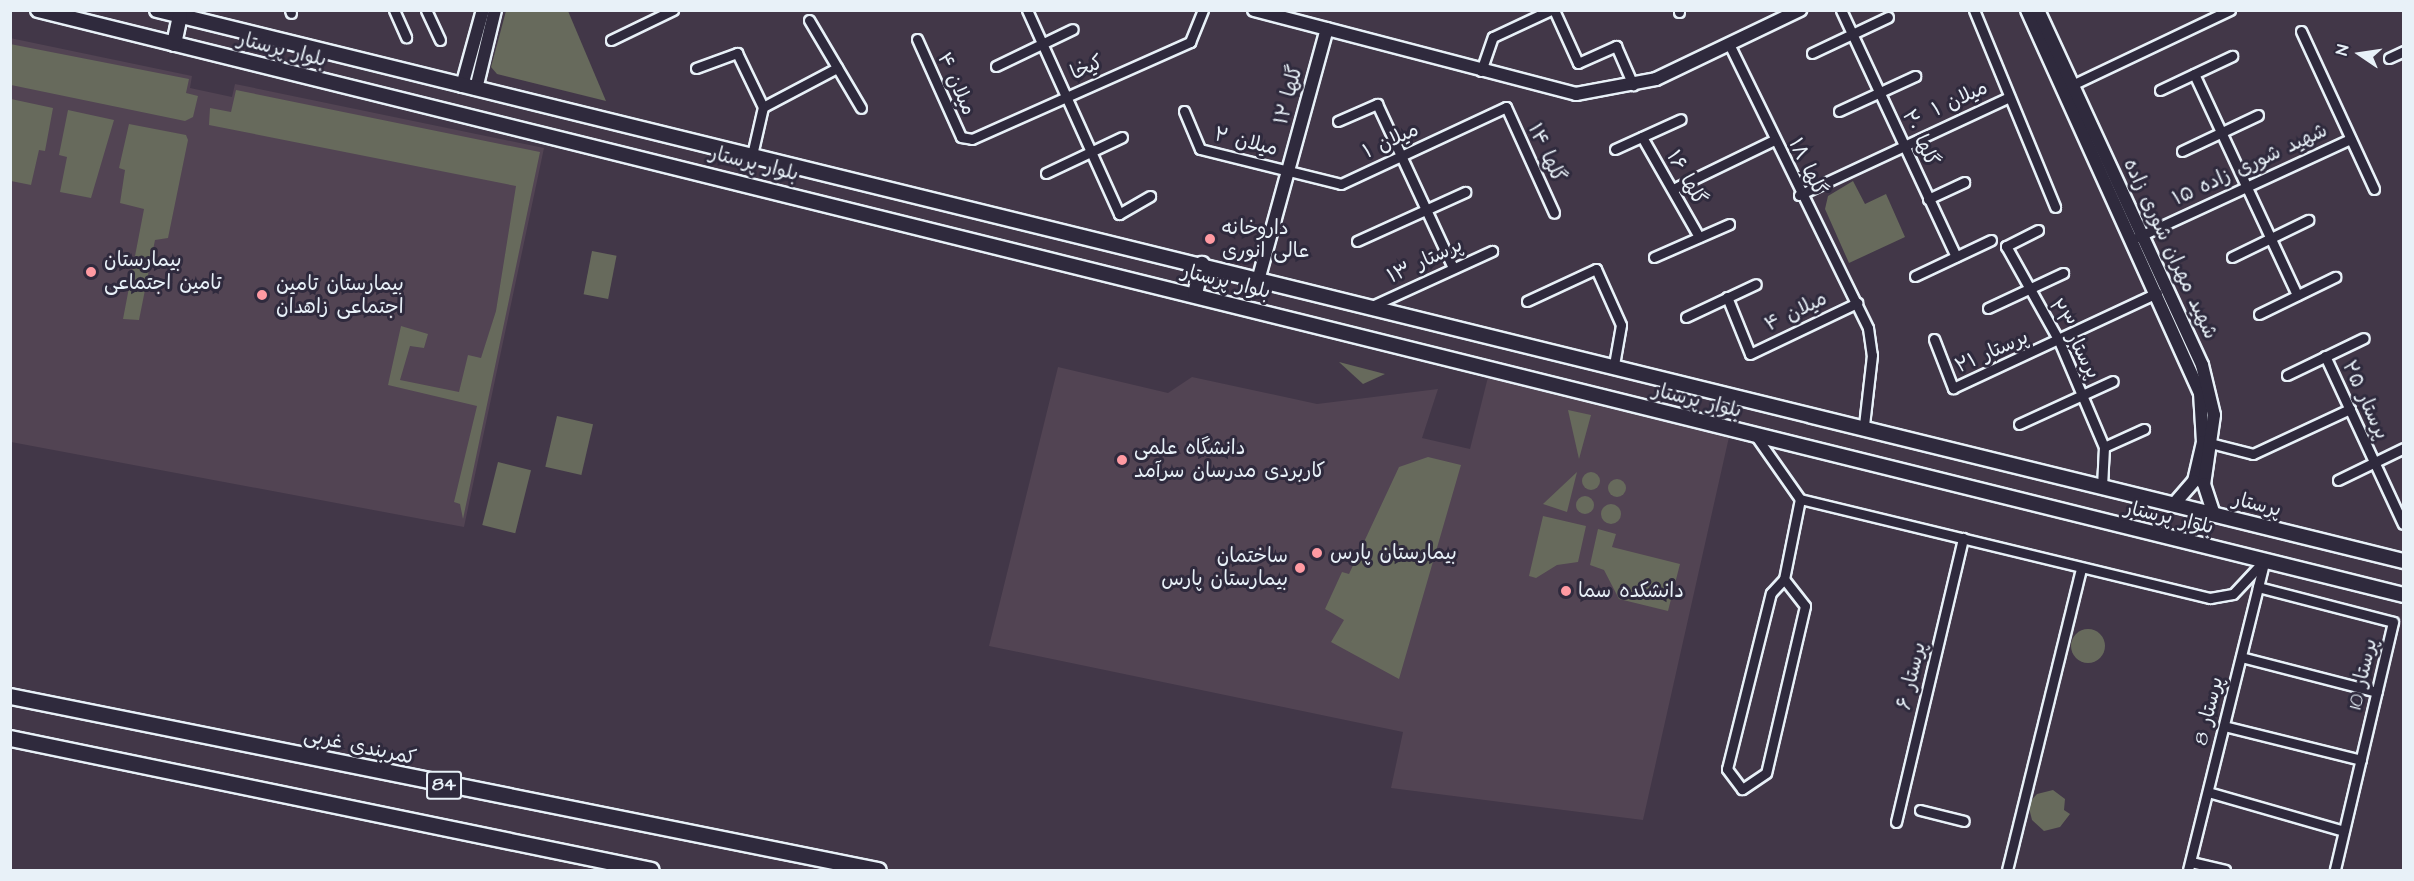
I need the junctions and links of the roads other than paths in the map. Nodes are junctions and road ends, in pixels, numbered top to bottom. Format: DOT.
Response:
graph roads {
  1 [pos="38,10"];
  2 [pos="157,10"];
  3 [pos="394,10"];
  4 [pos="426,10"];
  5 [pos="483,10"];
  6 [pos="495,10"];
  7 [pos="673,10"];
  8 [pos="1027,10"];
  9 [pos="1203,10"];
  10 [pos="1254,10"];
  11 [pos="1553,10"];
  12 [pos="1800,10"];
  13 [pos="1841,10"];
  14 [pos="1974,10"];
  15 [pos="2026,10"];
  16 [pos="2038,10"];
  17 [pos="2230,10"];
  18 [pos="1278,14"];
  19 [pos="180,16"];
  20 [pos="1888,17"];
  21 [pos="809,20"];
  22 [pos="1073,29"];
  23 [pos="1327,29"];
  24 [pos="2301,31"];
  25 [pos="1852,34"];
  26 [pos="406,37"];
  27 [pos="917,39"];
  28 [pos="440,40"];
  29 [pos="611,40"];
  30 [pos="1043,43"];
  31 [pos="174,44"];
  32 [pos="1729,44"];
  33 [pos="2403,51"];
  34 [pos="1812,53"];
  35 [pos="2232,56"];
  36 [pos="2389,58"];
  37 [pos="996,66"];
  38 [pos="696,68"];
  39 [pos="837,68"];
  40 [pos="1481,71"];
  41 [pos="2194,74"];
  42 [pos="1915,76"];
  43 [pos="1633,85"];
  44 [pos="462,86"];
  45 [pos="2068,87"];
  46 [pos="476,89"];
  47 [pos="2160,90"];
  48 [pos="1879,93"];
  49 [pos="1068,96"];
  50 [pos="2007,98"];
  51 [pos="763,107"];
  52 [pos="1506,107"];
  53 [pos="861,108"];
  54 [pos="1184,111"];
  55 [pos="1839,111"];
  56 [pos="2258,115"];
  57 [pos="1681,119"];
  58 [pos="1338,121"];
  59 [pos="2222,132"];
  60 [pos="1122,137"];
  61 [pos="1642,137"];
  62 [pos="2350,139"];
  63 [pos="966,140"];
  64 [pos="1774,140"];
  65 [pos="1904,146"];
  66 [pos="1615,149"];
  67 [pos="1092,152"];
  68 [pos="2182,152"];
  69 [pos="752,155"];
  70 [pos="1401,156"];
  71 [pos="1289,171"];
  72 [pos="1046,173"];
  73 [pos="1964,182"];
  74 [pos="2247,187"];
  75 [pos="1673,189"];
  76 [pos="2374,189"];
  77 [pos="1465,192"];
  78 [pos="1799,195"];
  79 [pos="1150,196"];
  80 [pos="1929,199"];
  81 [pos="2055,207"];
  82 [pos="1426,210"];
  83 [pos="1554,213"];
  84 [pos="2308,220"];
  85 [pos="1729,224"];
  86 [pos="2038,230"];
  87 [pos="1699,237"];
  88 [pos="2137,237"];
  89 [pos="2271,238"];
  90 [pos="1991,240"];
  91 [pos="1357,241"];
  92 [pos="1492,250"];
  93 [pos="1654,257"];
  94 [pos="1956,257"];
  95 [pos="2232,257"];
  96 [pos="1202,264"];
  97 [pos="1453,268"];
  98 [pos="2063,273"];
  99 [pos="1915,276"];
  100 [pos="1259,277"];
  101 [pos="2335,277"];
  102 [pos="1756,284"];
  103 [pos="2026,290"];
  104 [pos="2157,293"];
  105 [pos="1195,294"];
  106 [pos="2297,295"];
  107 [pos="1727,297"];
  108 [pos="1527,301"];
  109 [pos="1857,303"];
  110 [pos="1374,305"];
  111 [pos="1988,308"];
  112 [pos="2259,314"];
  113 [pos="1686,316"];
  114 [pos="2364,338"];
  115 [pos="1934,339"];
  116 [pos="2060,342"];
  117 [pos="2325,356"];
  118 [pos="1614,363"];
  119 [pos="2287,375"];
  120 [pos="2113,381"];
  121 [pos="2083,394"];
  122 [pos="2350,410"];
  123 [pos="2019,424"];
  124 [pos="1864,425"];
  125 [pos="2144,429"];
  126 [pos="1755,435"];
  127 [pos="2214,444"];
  128 [pos="2104,447"];
  129 [pos="2403,448"];
  130 [pos="2374,462"];
  131 [pos="2338,480"];
  132 [pos="2102,487"];
  133 [pos="1800,500"];
  134 [pos="2174,504"];
  135 [pos="2214,514"];
  136 [pos="2403,524"];
  137 [pos="1963,538"];
  138 [pos="2264,561"];
  139 [pos="2403,561"];
  140 [pos="2081,569"];
  141 [pos="1784,579"];
  142 [pos="2258,587"];
  143 [pos="2403,595"];
  144 [pos="2241,657"];
  145 [pos="2377,692"];
  146 [pos="10,696"];
  147 [pos="2224,726"];
  148 [pos="10,738"];
  149 [pos="2361,760"];
  150 [pos="2208,792"];
  151 [pos="1920,810"];
  152 [pos="1964,821"];
  153 [pos="1896,822"];
  154 [pos="2344,831"];
  155 [pos="2190,866"];
  156 [pos="651,870"];
  157 [pos="878,870"];
  158 [pos="2007,870"];
  159 [pos="2225,870"];
  160 [pos="2335,870"];
  1 -- 31 [label="main road, بلوار پرستار"];
  2 -- 19 [label="main road, بلوار پرستار"];
  3 -- 26 [label="street"];
  4 -- 28 [label="street"];
  5 -- 44 [label="street"];
  6 -- 46 [label="street"];
  7 -- 29 [label="street"];
  8 -- 30 [label="street"];
  9 -- 49 [label="street, کیخا"];
  10 -- 18 [label="street"];
  11 -- 40 [label="street"];
  11 -- 43 [label="street"];
  12 -- 32 [label="street"];
  13 -- 25 [label="street, گلها ۲۰"];
  14 -- 50 [label="street"];
  15 -- 45 [label="street, شهید مهران شوری زاده"];
  16 -- 45 [label="street, شهید مهران شوری زاده"];
  17 -- 45 [label="street"];
  18 -- 23 [label="street"];
  19 -- 31 [label="main road"];
  19 -- 44 [label="main road, بلوار پرستار"];
  20 -- 25 [label="street"];
  21 -- 39 [label="street"];
  22 -- 30 [label="street"];
  23 -- 40 [label="street"];
  23 -- 71 [label="street, گلها ۱۲"];
  24 -- 62 [label="street"];
  25 -- 34 [label="street"];
  25 -- 48 [label="street, گلها ۲۰"];
  27 -- 63 [label="street, میلان ۴"];
  30 -- 37 [label="street"];
  30 -- 49 [label="street"];
  31 -- 105 [label="main road, بلوار پرستار"];
  32 -- 43 [label="street"];
  32 -- 64 [label="street, گلها ۱۸"];
  33 -- 36 [label="street"];
  35 -- 41 [label="street"];
  38 -- 51 [label="street"];
  39 -- 51 [label="street"];
  39 -- 53 [label="street"];
  40 -- 43 [label="street"];
  41 -- 47 [label="street"];
  41 -- 59 [label="street"];
  42 -- 48 [label="street"];
  44 -- 46 [label="main road, بلوار پرستار"];
  45 -- 88 [label="street, شهید مهران شوری زاده"];
  46 -- 69 [label="main road, بلوار پرستار"];
  48 -- 55 [label="street"];
  48 -- 65 [label="street, گلها ۲۰"];
  49 -- 63 [label="street, کیخا"];
  49 -- 67 [label="street"];
  50 -- 65 [label="street, میلان ۱"];
  50 -- 81 [label="street"];
  51 -- 69 [label="street"];
  52 -- 70 [label="street, میلان ۱"];
  52 -- 83 [label="street, گلها ۱۴"];
  54 -- 71 [label="street, میلان ۲"];
  56 -- 59 [label="street"];
  57 -- 61 [label="street"];
  58 -- 70 [label="street"];
  59 -- 68 [label="street"];
  59 -- 74 [label="street"];
  60 -- 67 [label="street"];
  61 -- 66 [label="street"];
  61 -- 75 [label="street, گلها ۱۶"];
  62 -- 74 [label="street, شهید شوری زاده ۱۵"];
  62 -- 76 [label="street"];
  64 -- 75 [label="street"];
  64 -- 78 [label="street, گلها ۱۸"];
  65 -- 78 [label="street, میلان ۱"];
  65 -- 80 [label="street, گلها ۲۰"];
  67 -- 72 [label="street"];
  67 -- 79 [label="street"];
  69 -- 96 [label="main road, بلوار پرستار"];
  70 -- 71 [label="street, میلان ۱"];
  70 -- 82 [label="street"];
  71 -- 100 [label="street, گلها ۱۲"];
  73 -- 80 [label="street"];
  74 -- 88 [label="street, شهید شوری زاده ۱۵"];
  74 -- 89 [label="street"];
  75 -- 87 [label="street, گلها ۱۶"];
  77 -- 82 [label="street"];
  78 -- 109 [label="street, گلها ۱۸"];
  80 -- 94 [label="street, گلها ۲۰"];
  82 -- 91 [label="street"];
  82 -- 97 [label="street"];
  84 -- 89 [label="street"];
  85 -- 87 [label="street"];
  86 -- 103 [label="street, پرستار ۲۳"];
  87 -- 93 [label="street"];
  88 -- 104 [label="street, شهید مهران شوری زاده"];
  88 -- 127 [label="street, شهید مهران شوری زاده"];
  89 -- 95 [label="street"];
  89 -- 106 [label="street"];
  90 -- 94 [label="street"];
  92 -- 97 [label="street, پرستار ۱۳"];
  94 -- 99 [label="street"];
  96 -- 100 [label="main road, بلوار پرستار"];
  96 -- 105 [label="main road"];
  97 -- 110 [label="street, پرستار ۱۳"];
  98 -- 103 [label="street"];
  100 -- 110 [label="main road, بلوار پرستار"];
  101 -- 106 [label="street"];
  102 -- 107 [label="street"];
  103 -- 111 [label="street"];
  103 -- 116 [label="street, پرستار ۲۳"];
  104 -- 116 [label="street"];
  104 -- 134 [label="street, شهید مهران شوری زاده"];
  105 -- 126 [label="main road, بلوار پرستار"];
  106 -- 112 [label="street"];
  107 -- 109 [label="street, میلان ۴"];
  107 -- 113 [label="street"];
  108 -- 118 [label="street"];
  109 -- 124 [label="street, گلها ۱۸"];
  110 -- 118 [label="main road, بلوار پرستار"];
  114 -- 117 [label="street"];
  115 -- 116 [label="street, پرستار ۲۱"];
  116 -- 121 [label="street, پرستار ۲۳"];
  117 -- 119 [label="street"];
  117 -- 122 [label="street, پرستار ۲۵"];
  118 -- 124 [label="main road, بلوار پرستار"];
  120 -- 121 [label="street"];
  121 -- 123 [label="street"];
  121 -- 128 [label="street, پرستار ۲۳"];
  122 -- 127 [label="street"];
  122 -- 130 [label="street, پرستار ۲۵"];
  124 -- 132 [label="main road, بلوار پرستار"];
  125 -- 128 [label="street"];
  126 -- 133 [label="street"];
  126 -- 138 [label="main road, بلوار پرستار"];
  127 -- 135 [label="street, شهید مهران شوری زاده"];
  128 -- 132 [label="street, پرستار ۲۳"];
  129 -- 130 [label="street"];
  130 -- 131 [label="street"];
  130 -- 136 [label="street, پرستار ۲۵"];
  132 -- 134 [label="main road, پرستار"];
  133 -- 137 [label="street"];
  133 -- 141 [label="street"];
  134 -- 135 [label="main road, پرستار"];
  135 -- 139 [label="main road, پرستار"];
  137 -- 140 [label="street"];
  137 -- 153 [label="street, پرستار ۶"];
  138 -- 140 [label="street"];
  138 -- 142 [label="street, پرستار 8"];
  138 -- 143 [label="main road, بلوار پرستار"];
  140 -- 158 [label="street"];
  141 -- 141 [label="street"];
  142 -- 144 [label="street, پرستار 8"];
  142 -- 145 [label="street, پرستار 10"];
  144 -- 145 [label="street"];
  144 -- 147 [label="street, پرستار 8"];
  145 -- 149 [label="street, پرستار 10"];
  146 -- 157 [label="highway, کمربندی غربی / 84"];
  147 -- 149 [label="street"];
  147 -- 150 [label="street, پرستار 8"];
  148 -- 156 [label="highway, 84"];
  149 -- 154 [label="street, پرستار 10"];
  150 -- 154 [label="street"];
  150 -- 155 [label="street, پرستار 8"];
  151 -- 152 [label="street"];
  154 -- 160 [label="street, پرستار 10"];
  155 -- 159 [label="street"];
}
